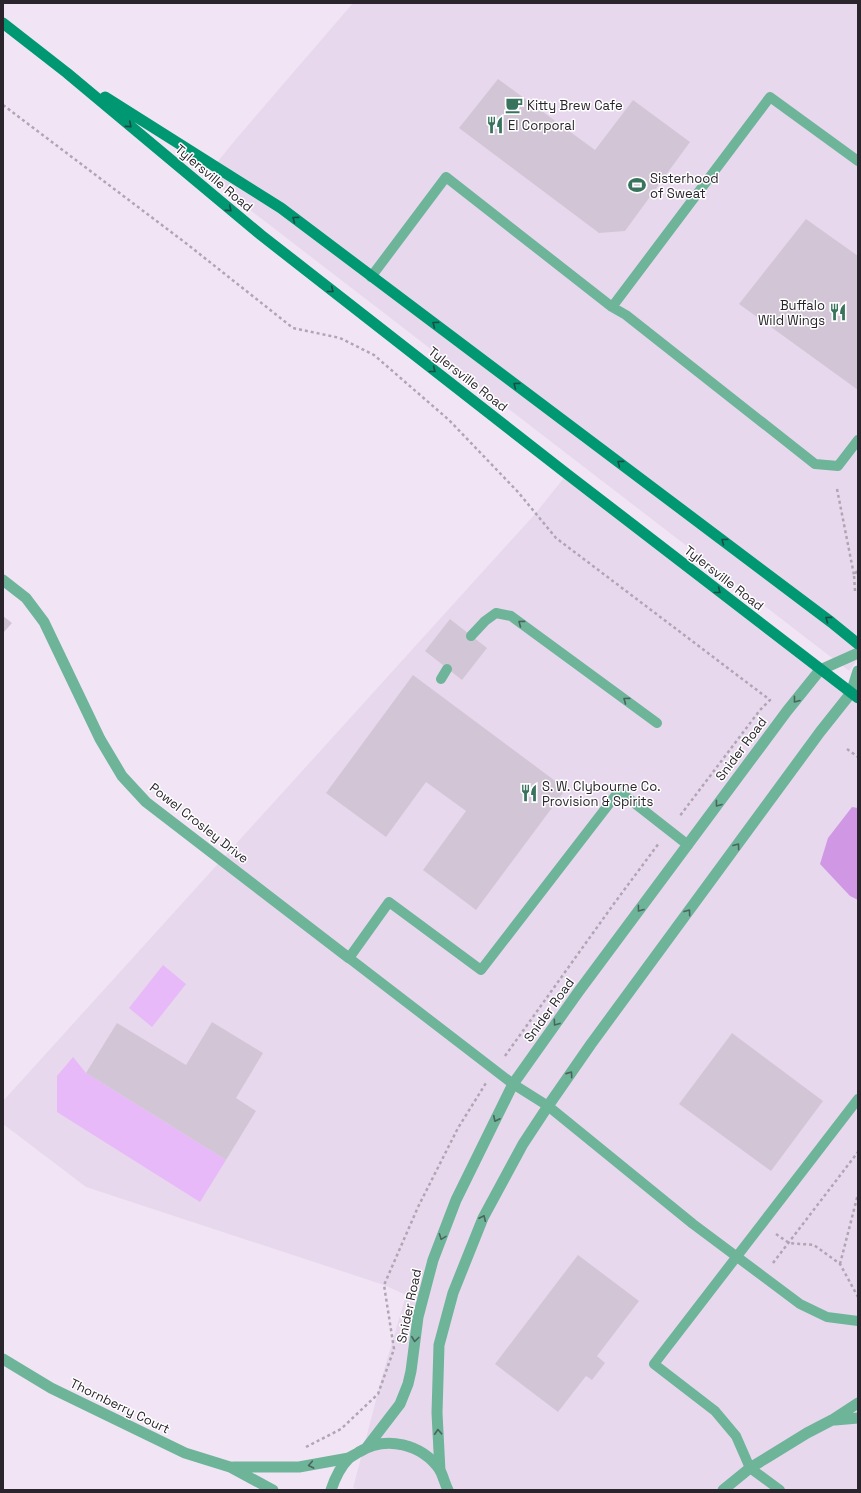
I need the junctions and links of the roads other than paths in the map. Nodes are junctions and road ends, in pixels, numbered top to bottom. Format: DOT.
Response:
graph roads {
  1 [pos="3,23"];
  2 [pos="67,73"];
  3 [pos="858,161"];
  4 [pos="371,277"];
  5 [pos="612,306"];
  6 [pos="858,440"];
  7 [pos="3,580"];
  8 [pos="471,636"];
  9 [pos="858,644"];
  10 [pos="858,653"];
  11 [pos="447,669"];
  12 [pos="820,670"];
  13 [pos="858,671"];
  14 [pos="441,679"];
  15 [pos="854,696"];
  16 [pos="657,724"];
  17 [pos="688,845"];
  18 [pos="350,958"];
  19 [pos="513,1084"];
  20 [pos="858,1099"];
  21 [pos="548,1106"];
  22 [pos="736,1256"];
  23 [pos="858,1321"];
  24 [pos="3,1359"];
  25 [pos="858,1403"];
  26 [pos="858,1418"];
  27 [pos="832,1420"];
  28 [pos="367,1447"];
  29 [pos="349,1458"];
  30 [pos="230,1467"];
  31 [pos="750,1468"];
  32 [pos="440,1471"];
  33 [pos="273,1490"];
  34 [pos="331,1490"];
  35 [pos="448,1490"];
  36 [pos="723,1490"];
  37 [pos="780,1490"];
  1 -- 2 [label="main road, Tylersville Road"];
  4 -- 2 [label="main road, Tylersville Road, one-way"];
  2 -- 12 [label="main road, Tylersville Road, one-way"];
  3 -- 5 [label="lane"];
  4 -- 5 [label="lane"];
  9 -- 4 [label="main road, Tylersville Road, one-way"];
  5 -- 6 [label="lane"];
  7 -- 18 [label="street, Powel Crosley Drive"];
  16 -- 8 [label="lane, one-way"];
  10 -- 12 [label="street, Snider Road"];
  11 -- 14 [label="lane"];
  12 -- 15 [label="main road, Tylersville Road"];
  12 -- 17 [label="street, Snider Road, one-way"];
  13 -- 15 [label="street"];
  21 -- 15 [label="street, one-way"];
  17 -- 18 [label="lane"];
  17 -- 19 [label="street, Snider Road, one-way"];
  18 -- 19 [label="lane"];
  19 -- 21 [label="lane"];
  19 -- 28 [label="street, Snider Road, one-way"];
  20 -- 22 [label="lane"];
  21 -- 22 [label="lane"];
  32 -- 21 [label="street, one-way"];
  22 -- 23 [label="lane"];
  22 -- 31 [label="lane"];
  24 -- 30 [label="street, Thornberry Court"];
  25 -- 27 [label="street"];
  26 -- 27 [label="street"];
  27 -- 31 [label="street"];
  28 -- 29 [label="street"];
  28 -- 32 [label="street"];
  29 -- 30 [label="street, Thornberry Court, one-way"];
  29 -- 34 [label="street"];
  30 -- 33 [label="street, Thornberry Court"];
  31 -- 36 [label="street"];
  31 -- 37 [label="lane"];
  32 -- 35 [label="street"];
}
